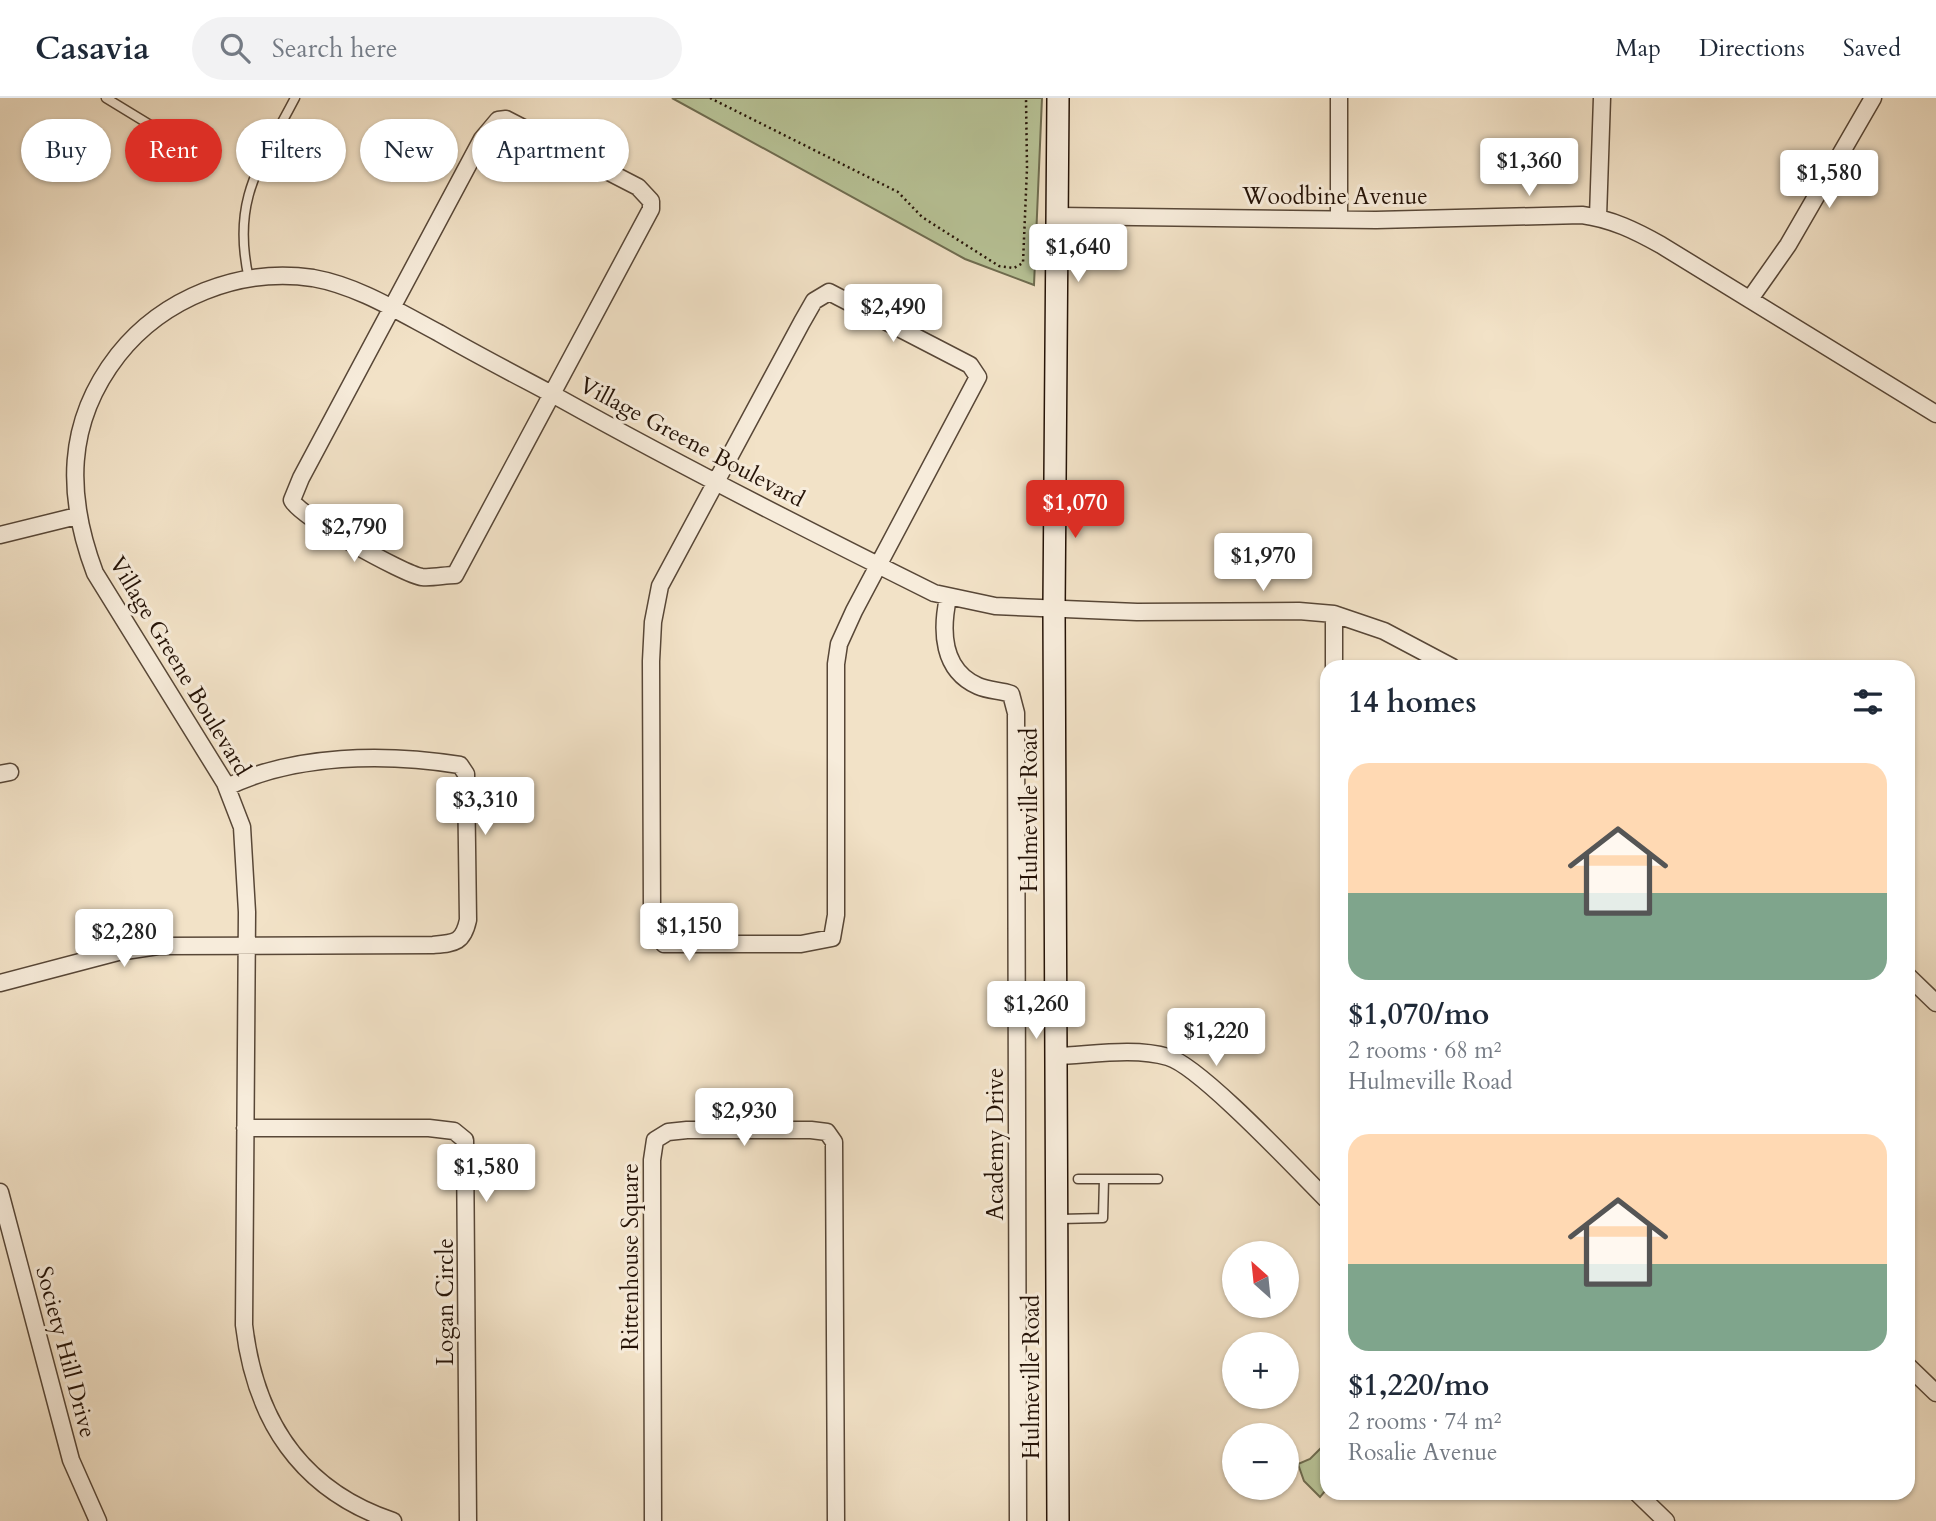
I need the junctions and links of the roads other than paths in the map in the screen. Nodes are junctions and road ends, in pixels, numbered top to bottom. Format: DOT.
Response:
graph roads {
  1 [pos="106,98"];
  2 [pos="295,98"];
  3 [pos="1058,98"];
  4 [pos="1339,98"];
  5 [pos="1602,98"];
  6 [pos="1873,98"];
  7 [pos="140,119"];
  8 [pos="1058,216"];
  9 [pos="1598,218"];
  10 [pos="1339,220"];
  11 [pos="249,279"];
  12 [pos="1750,299"];
  13 [pos="391,307"];
  14 [pos="553,395"];
  15 [pos="1936,414"];
  16 [pos="717,481"];
  17 [pos="77,516"];
  18 [pos="0,535"];
  19 [pos="879,566"];
  20 [pos="948,598"];
  21 [pos="1054,609"];
  22 [pos="1334,614"];
  23 [pos="1334,660"];
  24 [pos="1439,660"];
  25 [pos="227,787"];
  26 [pos="246,946"];
  27 [pos="0,983"];
  28 [pos="1915,983"];
  29 [pos="1936,1003"];
  30 [pos="1056,1056"];
  31 [pos="245,1128"];
  32 [pos="1078,1179"];
  33 [pos="1104,1179"];
  34 [pos="1158,1179"];
  35 [pos="0,1192"];
  36 [pos="1320,1193"];
  37 [pos="1057,1219"];
  38 [pos="1915,1373"];
  39 [pos="1936,1394"];
  40 [pos="1644,1500"];
  41 [pos="98,1521"];
  42 [pos="393,1521"];
  43 [pos="468,1521"];
  44 [pos="653,1521"];
  45 [pos="835,1521"];
  46 [pos="1018,1521"];
  47 [pos="1058,1521"];
  48 [pos="1666,1521"];
  1 -- 7 [label="lane"];
  2 -- 11 [label="lane"];
  3 -- 8 [label="main road, Hulmeville Road"];
  4 -- 10 [label="street"];
  5 -- 9 [label="street"];
  6 -- 12 [label="street"];
  8 -- 10 [label="street, Woodbine Avenue"];
  8 -- 21 [label="main road, Hulmeville Road"];
  9 -- 10 [label="street, Woodbine Avenue"];
  9 -- 12 [label="street, Woodbine Avenue"];
  11 -- 13 [label="street, Village Greene Boulevard"];
  11 -- 17 [label="street, Village Greene Boulevard"];
  12 -- 15 [label="street, Woodbine Avenue"];
  13 -- 14 [label="street, Village Greene Boulevard"];
  13 -- 14 [label="street"];
  13 -- 14 [label="street"];
  14 -- 16 [label="street, Village Greene Boulevard"];
  16 -- 19 [label="street, Village Greene Boulevard"];
  16 -- 19 [label="street"];
  16 -- 19 [label="street"];
  17 -- 18 [label="street"];
  17 -- 25 [label="street, Village Greene Boulevard"];
  19 -- 20 [label="street, Village Greene Boulevard"];
  20 -- 21 [label="street, Village Greene Boulevard"];
  20 -- 46 [label="street, Academy Drive"];
  21 -- 22 [label="street, Village Greene Boulevard"];
  21 -- 30 [label="main road, Hulmeville Road"];
  22 -- 23 [label="street"];
  22 -- 24 [label="street, Village Greene Boulevard"];
  25 -- 26 [label="street, Village Greene Boulevard"];
  25 -- 26 [label="street"];
  26 -- 27 [label="street"];
  26 -- 31 [label="street, Village Greene Boulevard"];
  28 -- 29 [label="street"];
  30 -- 36 [label="street"];
  30 -- 37 [label="main road, Hulmeville Road"];
  31 -- 42 [label="street, Village Greene Boulevard"];
  31 -- 43 [label="street, Logan Circle"];
  32 -- 33 [label="lane"];
  33 -- 34 [label="lane"];
  33 -- 37 [label="lane"];
  35 -- 41 [label="street, Society Hill Drive"];
  37 -- 47 [label="main road, Hulmeville Road"];
  38 -- 39 [label="street"];
  40 -- 48 [label="street"];
  44 -- 45 [label="street, Rittenhouse Square"];
}
